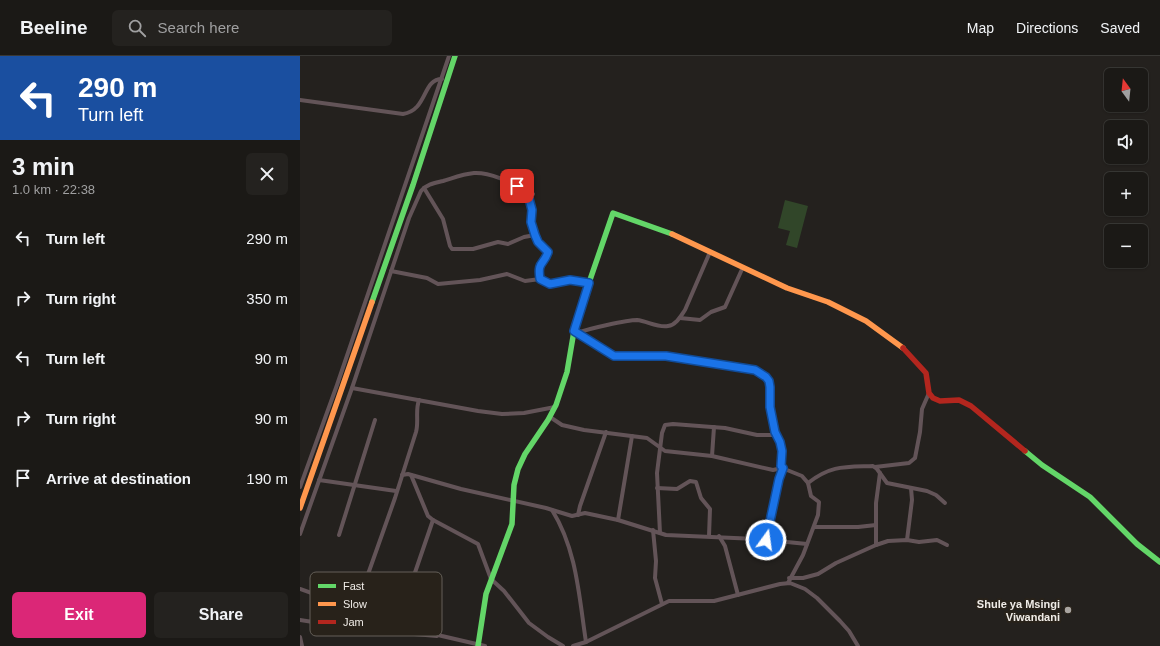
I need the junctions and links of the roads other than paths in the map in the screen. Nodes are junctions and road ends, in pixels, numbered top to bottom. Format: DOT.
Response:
graph roads {
  1 [pos="449,56"];
  2 [pos="455,56"];
  3 [pos="443,80"];
  4 [pos="300,100"];
  5 [pos="424,188"];
  6 [pos="527,191"];
  7 [pos="533,194"];
  8 [pos="535,235"];
  9 [pos="710,252"];
  10 [pos="743,267"];
  11 [pos="390,271"];
  12 [pos="540,279"];
  13 [pos="589,283"];
  14 [pos="680,318"];
  15 [pos="575,332"];
  16 [pos="352,388"];
  17 [pos="929,393"];
  18 [pos="419,400"];
  19 [pos="555,407"];
  20 [pos="550,417"];
  21 [pos="375,420"];
  22 [pos="714,427"];
  23 [pos="606,432"];
  24 [pos="776,435"];
  25 [pos="632,436"];
  26 [pos="660,448"];
  27 [pos="712,456"];
  28 [pos="875,466"];
  29 [pos="782,468"];
  30 [pos="880,473"];
  31 [pos="402,475"];
  32 [pos="411,475"];
  33 [pos="319,480"];
  34 [pos="808,484"];
  35 [pos="355,485"];
  36 [pos="300,487"];
  37 [pos="657,488"];
  38 [pos="911,488"];
  39 [pos="396,491"];
  40 [pos="513,501"];
  41 [pos="945,503"];
  42 [pos="300,508"];
  43 [pos="552,510"];
  44 [pos="578,515"];
  45 [pos="433,520"];
  46 [pos="618,520"];
  47 [pos="876,525"];
  48 [pos="815,527"];
  49 [pos="653,530"];
  50 [pos="660,533"];
  51 [pos="300,534"];
  52 [pos="339,535"];
  53 [pos="709,536"];
  54 [pos="719,536"];
  55 [pos="766,540"];
  56 [pos="907,540"];
  57 [pos="808,544"];
  58 [pos="876,545"];
  59 [pos="947,545"];
  60 [pos="1160,562"];
  61 [pos="368,572"];
  62 [pos="415,572"];
  63 [pos="491,579"];
  64 [pos="788,581"];
  65 [pos="300,589"];
  66 [pos="310,592"];
  67 [pos="738,595"];
  68 [pos="662,604"];
  69 [pos="300,620"];
  70 [pos="310,621"];
  71 [pos="442,636"];
  72 [pos="300,637"];
  73 [pos="586,642"];
  74 [pos="302,646"];
  75 [pos="478,646"];
  76 [pos="485,646"];
  77 [pos="563,646"];
  78 [pos="573,646"];
  79 [pos="858,646"];
  1 -- 3 [label="street"];
  2 -- 3 [label="main road"];
  3 -- 4 [label="street"];
  3 -- 36 [label="street"];
  3 -- 42 [label="main road"];
  5 -- 6 [label="street"];
  5 -- 8 [label="street"];
  5 -- 11 [label="street"];
  6 -- 7 [label="street"];
  6 -- 8 [label="street"];
  8 -- 12 [label="street"];
  9 -- 10 [label="main road"];
  9 -- 13 [label="main road"];
  9 -- 14 [label="street"];
  10 -- 14 [label="street"];
  10 -- 17 [label="main road"];
  11 -- 12 [label="street"];
  11 -- 16 [label="street"];
  12 -- 13 [label="street"];
  13 -- 15 [label="main road"];
  14 -- 15 [label="street"];
  15 -- 19 [label="main road"];
  15 -- 24 [label="street"];
  16 -- 18 [label="street"];
  16 -- 33 [label="street"];
  17 -- 28 [label="street"];
  17 -- 60 [label="main road"];
  18 -- 19 [label="street"];
  18 -- 31 [label="street"];
  19 -- 20 [label="main road"];
  20 -- 23 [label="street"];
  20 -- 40 [label="main road"];
  21 -- 35 [label="street"];
  22 -- 24 [label="street"];
  22 -- 26 [label="street"];
  22 -- 27 [label="street"];
  23 -- 25 [label="street"];
  23 -- 44 [label="street"];
  24 -- 29 [label="street"];
  25 -- 26 [label="street"];
  25 -- 46 [label="street"];
  26 -- 27 [label="street"];
  26 -- 37 [label="street"];
  27 -- 29 [label="street"];
  28 -- 30 [label="street"];
  28 -- 34 [label="street"];
  29 -- 34 [label="street"];
  29 -- 55 [label="street"];
  30 -- 38 [label="street"];
  30 -- 47 [label="street"];
  31 -- 32 [label="street"];
  31 -- 39 [label="street"];
  32 -- 40 [label="street"];
  32 -- 45 [label="street"];
  33 -- 35 [label="street"];
  33 -- 51 [label="street"];
  34 -- 48 [label="street"];
  35 -- 39 [label="street"];
  35 -- 52 [label="street"];
  37 -- 50 [label="street"];
  37 -- 53 [label="street"];
  38 -- 41 [label="street"];
  38 -- 56 [label="street"];
  39 -- 61 [label="street"];
  40 -- 43 [label="street"];
  40 -- 63 [label="main road"];
  43 -- 44 [label="street"];
  43 -- 73 [label="street"];
  44 -- 46 [label="street"];
  45 -- 62 [label="street"];
  45 -- 63 [label="street"];
  46 -- 49 [label="street"];
  47 -- 48 [label="street"];
  47 -- 58 [label="street"];
  48 -- 57 [label="street"];
  49 -- 50 [label="street"];
  49 -- 68 [label="street"];
  50 -- 53 [label="street"];
  53 -- 54 [label="street"];
  54 -- 55 [label="street"];
  54 -- 67 [label="street"];
  55 -- 57 [label="street"];
  56 -- 58 [label="street"];
  56 -- 59 [label="street"];
  57 -- 64 [label="street"];
  58 -- 64 [label="street"];
  63 -- 75 [label="main road"];
  63 -- 77 [label="street"];
  64 -- 67 [label="street"];
  64 -- 79 [label="street"];
  65 -- 66 [label="street"];
  67 -- 68 [label="street"];
  68 -- 73 [label="street"];
  69 -- 70 [label="street"];
  71 -- 75 [label="street"];
  72 -- 74 [label="street"];
  73 -- 78 [label="street"];
  75 -- 76 [label="street"];
}
